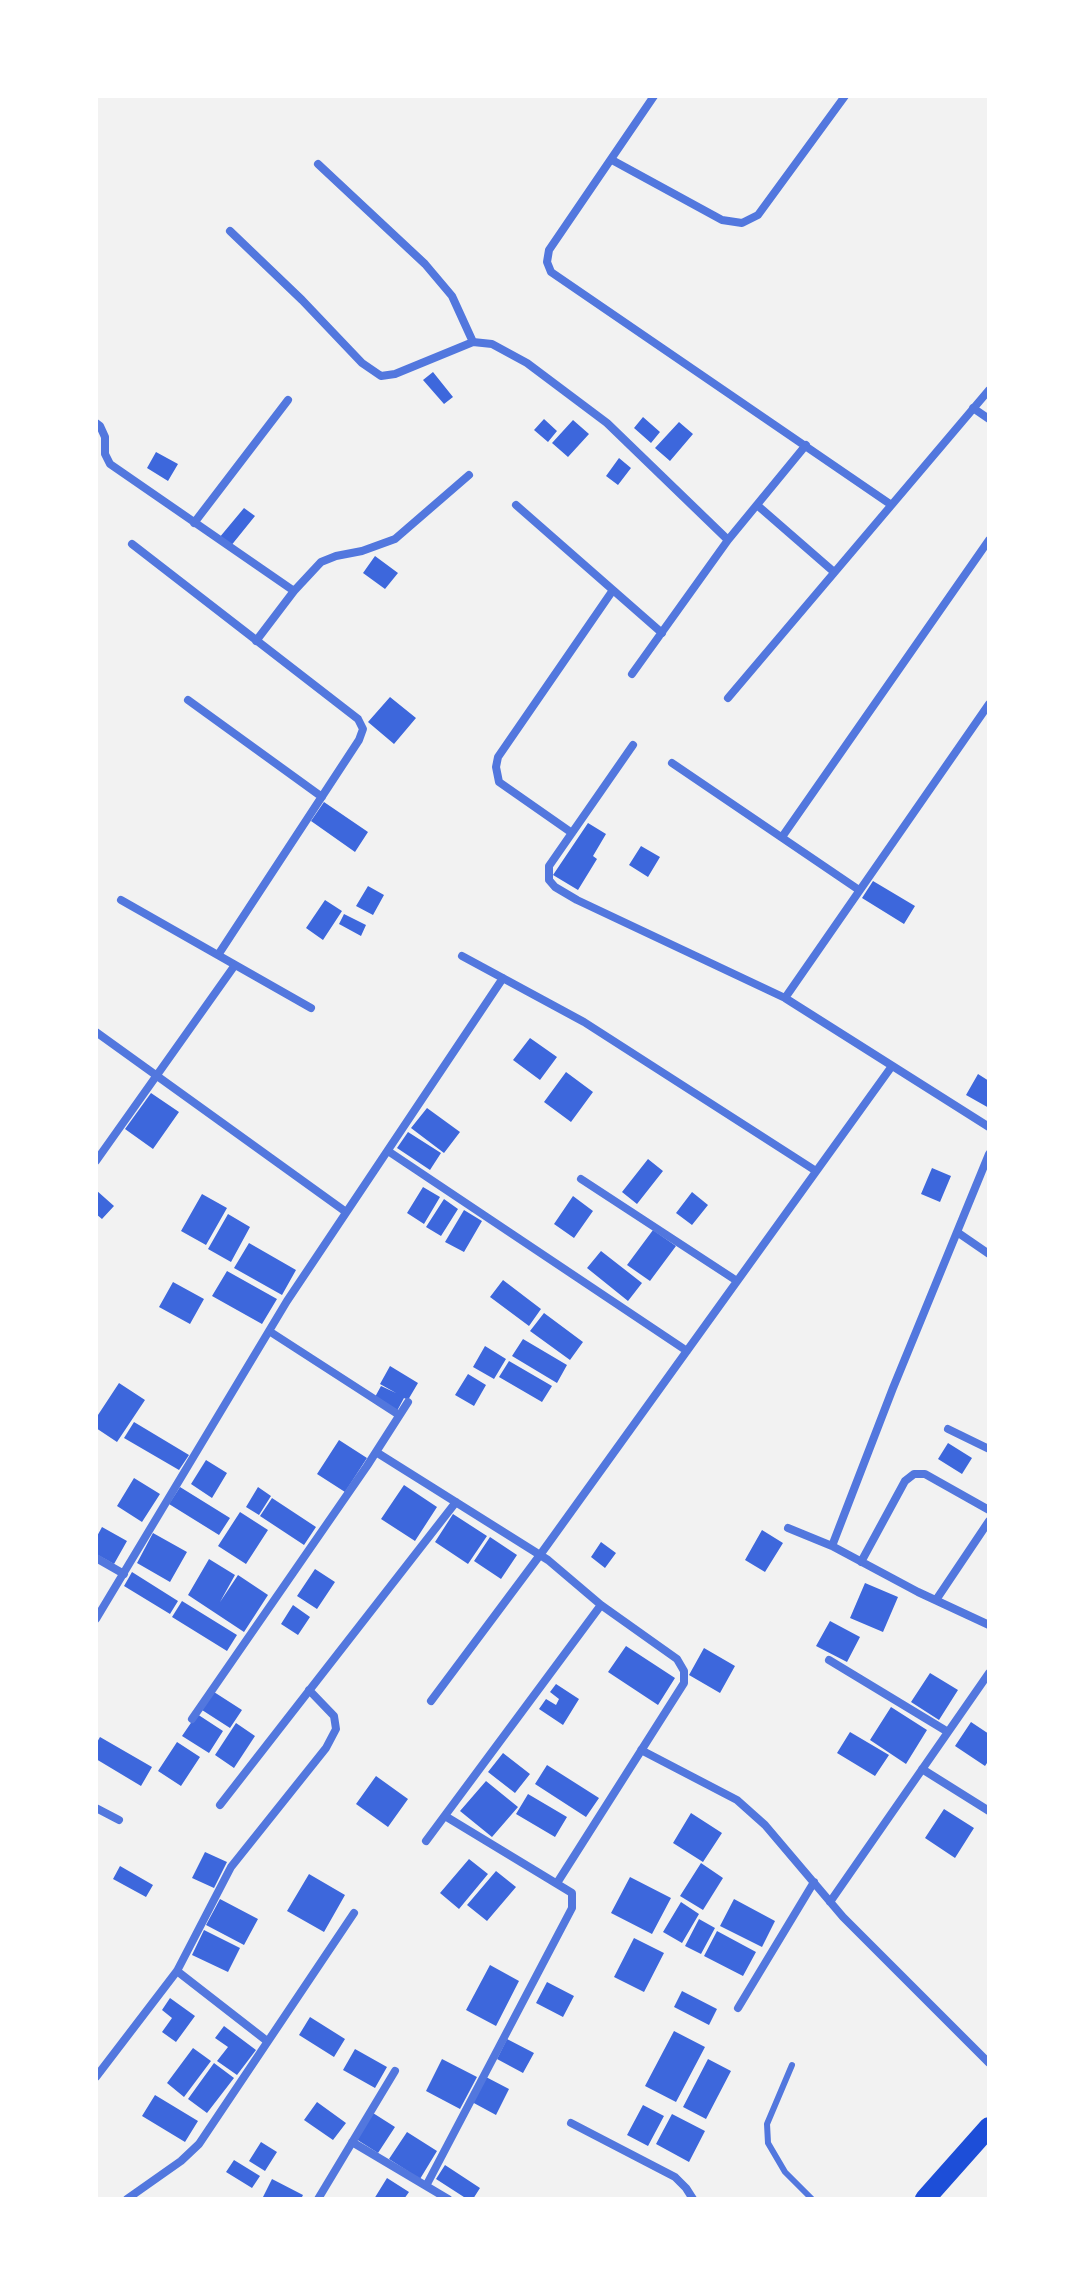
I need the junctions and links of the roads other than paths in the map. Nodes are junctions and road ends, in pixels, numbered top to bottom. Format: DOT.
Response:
graph roads {
  1 [pos="654,96"];
  2 [pos="845,96"];
  3 [pos="612,160"];
  4 [pos="318,164"];
  5 [pos="230,231"];
  6 [pos="473,342"];
  7 [pos="989,390"];
  8 [pos="288,400"];
  9 [pos="973,408"];
  10 [pos="989,419"];
  11 [pos="96,423"];
  12 [pos="806,445"];
  13 [pos="469,475"];
  14 [pos="890,504"];
  15 [pos="516,505"];
  16 [pos="757,505"];
  17 [pos="194,523"];
  18 [pos="728,540"];
  19 [pos="989,540"];
  20 [pos="132,544"];
  21 [pos="834,572"];
  22 [pos="613,590"];
  23 [pos="294,591"];
  24 [pos="662,633"];
  25 [pos="256,641"];
  26 [pos="632,674"];
  27 [pos="728,698"];
  28 [pos="188,700"];
  29 [pos="989,704"];
  30 [pos="633,745"];
  31 [pos="672,763"];
  32 [pos="322,797"];
  33 [pos="572,833"];
  34 [pos="782,837"];
  35 [pos="859,890"];
  36 [pos="121,900"];
  37 [pos="218,955"];
  38 [pos="462,956"];
  39 [pos="235,965"];
  40 [pos="503,978"];
  41 [pos="785,998"];
  42 [pos="311,1008"];
  43 [pos="96,1032"];
  44 [pos="892,1066"];
  45 [pos="157,1075"];
  46 [pos="989,1127"];
  47 [pos="388,1151"];
  48 [pos="989,1154"];
  49 [pos="96,1161"];
  50 [pos="816,1171"];
  51 [pos="581,1179"];
  52 [pos="346,1212"];
  53 [pos="957,1232"];
  54 [pos="989,1254"];
  55 [pos="737,1281"];
  56 [pos="269,1331"];
  57 [pos="687,1351"];
  58 [pos="408,1402"];
  59 [pos="399,1415"];
  60 [pos="948,1429"];
  61 [pos="989,1449"];
  62 [pos="376,1452"];
  63 [pos="456,1502"];
  64 [pos="989,1510"];
  65 [pos="989,1521"];
  66 [pos="788,1528"];
  67 [pos="832,1546"];
  68 [pos="540,1555"];
  69 [pos="96,1558"];
  70 [pos="861,1562"];
  71 [pos="124,1574"];
  72 [pos="936,1600"];
  73 [pos="601,1605"];
  74 [pos="96,1619"];
  75 [pos="989,1625"];
  76 [pos="829,1660"];
  77 [pos="989,1673"];
  78 [pos="309,1690"];
  79 [pos="431,1701"];
  80 [pos="192,1719"];
  81 [pos="948,1732"];
  82 [pos="641,1750"];
  83 [pos="922,1769"];
  84 [pos="220,1805"];
  85 [pos="96,1808"];
  86 [pos="989,1811"];
  87 [pos="445,1816"];
  88 [pos="119,1820"];
  89 [pos="426,1841"];
  90 [pos="814,1882"];
  91 [pos="557,1883"];
  92 [pos="830,1902"];
  93 [pos="354,1913"];
  94 [pos="177,1971"];
  95 [pos="738,2008"];
  96 [pos="267,2041"];
  97 [pos="989,2063"];
  98 [pos="792,2065"];
  99 [pos="395,2071"];
  100 [pos="96,2077"];
  101 [pos="571,2123"];
  102 [pos="989,2127"];
  103 [pos="352,2142"];
  104 [pos="426,2186"];
  105 [pos="932,2196"];
  106 [pos="127,2199"];
  107 [pos="318,2199"];
  108 [pos="448,2199"];
  109 [pos="693,2199"];
  110 [pos="812,2199"];
  1 -- 3 [label="street"];
  2 -- 3 [label="street"];
  3 -- 12 [label="street"];
  4 -- 6 [label="street"];
  5 -- 6 [label="street"];
  6 -- 18 [label="street"];
  7 -- 9 [label="street"];
  8 -- 17 [label="street"];
  9 -- 10 [label="street"];
  9 -- 14 [label="street"];
  11 -- 17 [label="street"];
  12 -- 14 [label="street"];
  12 -- 16 [label="street"];
  13 -- 23 [label="street"];
  14 -- 21 [label="street"];
  15 -- 22 [label="street"];
  16 -- 18 [label="street"];
  16 -- 21 [label="street"];
  17 -- 23 [label="street"];
  18 -- 24 [label="street"];
  19 -- 34 [label="street"];
  20 -- 25 [label="street"];
  21 -- 27 [label="street"];
  22 -- 24 [label="street"];
  22 -- 33 [label="street"];
  23 -- 25 [label="street"];
  24 -- 26 [label="street"];
  25 -- 32 [label="street"];
  28 -- 32 [label="street"];
  29 -- 35 [label="street"];
  30 -- 33 [label="street"];
  31 -- 34 [label="street"];
  32 -- 37 [label="street"];
  33 -- 41 [label="street"];
  34 -- 35 [label="street"];
  35 -- 41 [label="street"];
  36 -- 37 [label="street"];
  37 -- 39 [label="street"];
  38 -- 40 [label="street"];
  39 -- 42 [label="street"];
  39 -- 45 [label="street"];
  40 -- 47 [label="street"];
  40 -- 50 [label="street"];
  41 -- 44 [label="street"];
  43 -- 45 [label="street"];
  44 -- 46 [label="street"];
  44 -- 50 [label="street"];
  45 -- 49 [label="street"];
  45 -- 52 [label="street"];
  47 -- 52 [label="street"];
  47 -- 57 [label="street"];
  48 -- 53 [label="street"];
  50 -- 55 [label="street"];
  51 -- 55 [label="street"];
  52 -- 56 [label="street"];
  53 -- 54 [label="street"];
  53 -- 67 [label="street"];
  55 -- 57 [label="street"];
  56 -- 59 [label="street"];
  56 -- 71 [label="street"];
  57 -- 68 [label="street"];
  58 -- 59 [label="street"];
  59 -- 62 [label="street"];
  60 -- 61 [label="street"];
  62 -- 63 [label="street"];
  62 -- 80 [label="street"];
  63 -- 68 [label="street"];
  63 -- 78 [label="street"];
  64 -- 70 [label="street"];
  65 -- 72 [label="street"];
  66 -- 67 [label="street"];
  67 -- 70 [label="street"];
  68 -- 73 [label="street"];
  68 -- 79 [label="street"];
  69 -- 71 [label="street"];
  70 -- 72 [label="street"];
  71 -- 74 [label="street"];
  72 -- 75 [label="street"];
  73 -- 82 [label="street"];
  73 -- 87 [label="street"];
  76 -- 81 [label="street"];
  77 -- 81 [label="street"];
  78 -- 84 [label="street"];
  78 -- 94 [label="street"];
  81 -- 83 [label="street"];
  82 -- 90 [label="street"];
  82 -- 91 [label="street"];
  83 -- 86 [label="street"];
  83 -- 92 [label="street"];
  85 -- 88 [label="street"];
  87 -- 89 [label="street"];
  87 -- 91 [label="street"];
  90 -- 92 [label="street"];
  90 -- 95 [label="street"];
  91 -- 104 [label="street"];
  92 -- 97 [label="street"];
  93 -- 96 [label="street"];
  94 -- 96 [label="street"];
  94 -- 100 [label="street"];
  96 -- 106 [label="street"];
  98 -- 110 [label="lane"];
  99 -- 103 [label="street"];
  101 -- 109 [label="street"];
  102 -- 105 [label="main road"];
  103 -- 104 [label="street"];
  103 -- 107 [label="street"];
  104 -- 108 [label="street"];
}
